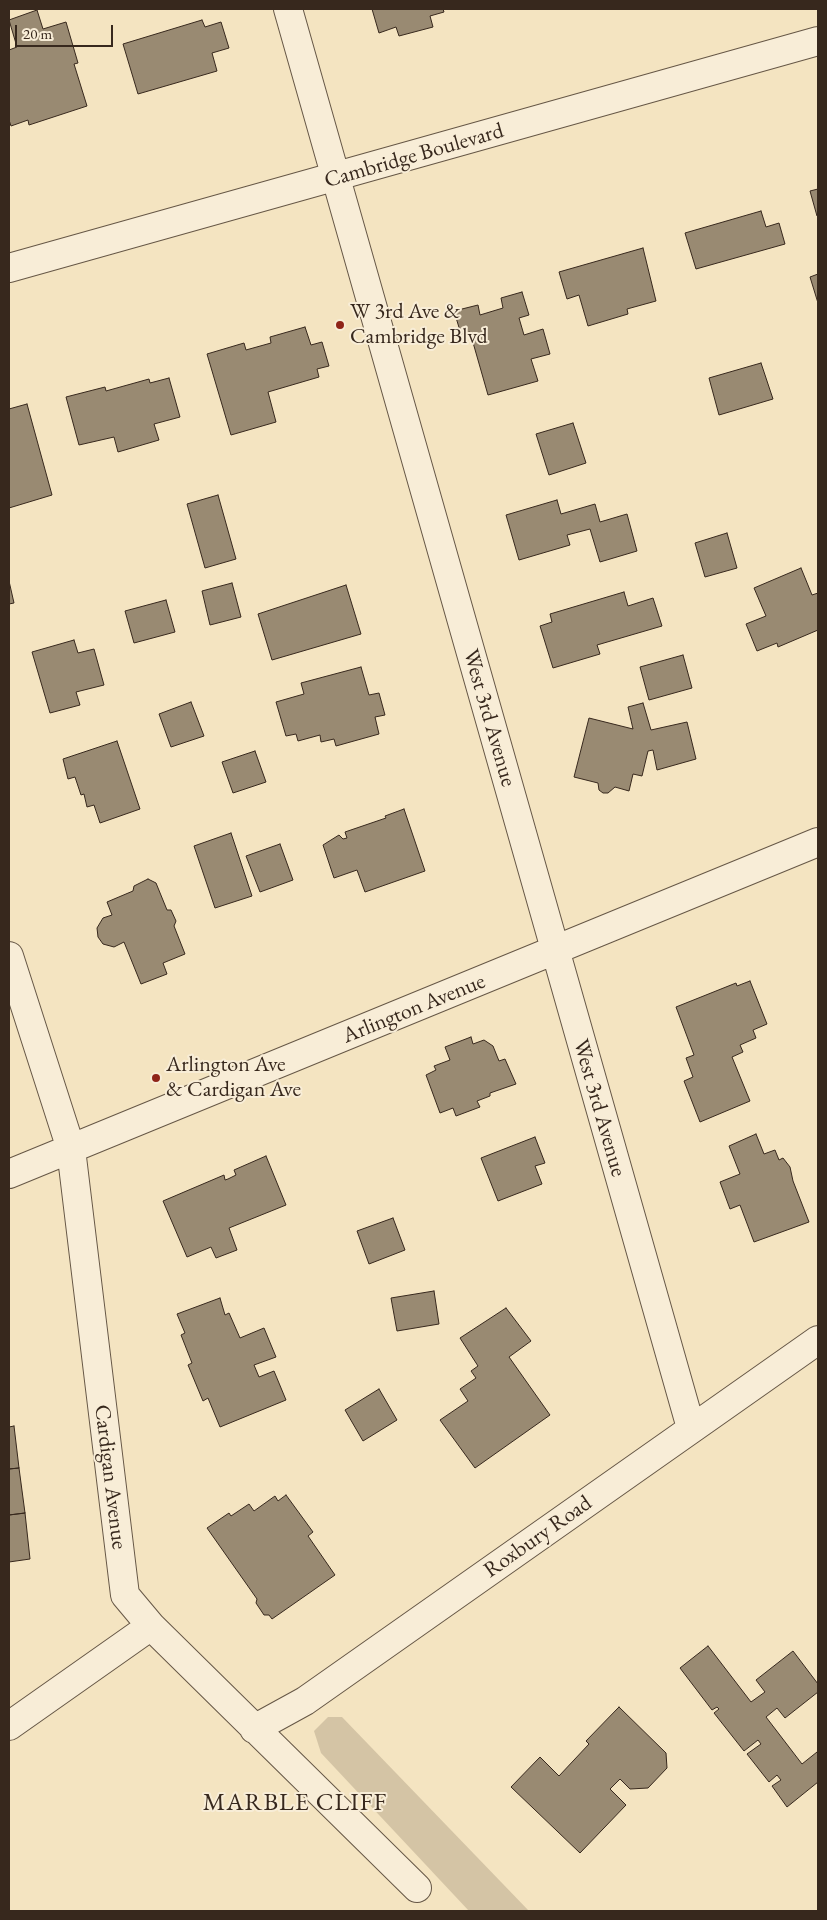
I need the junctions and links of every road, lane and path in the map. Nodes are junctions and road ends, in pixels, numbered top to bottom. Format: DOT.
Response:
graph roads {
  1 [pos="288,9"];
  2 [pos="818,41"];
  3 [pos="337,178"];
  4 [pos="9,268"];
  5 [pos="818,842"];
  6 [pos="554,952"];
  7 [pos="9,956"];
  8 [pos="71,1149"];
  9 [pos="9,1174"];
  10 [pos="818,1340"];
  11 [pos="690,1428"];
  12 [pos="151,1626"];
  13 [pos="9,1726"];
  14 [pos="254,1729"];
  15 [pos="417,1888"];
  1 -- 3 [label="street, West 3rd Avenue"];
  2 -- 3 [label="street, Cambridge Boulevard"];
  3 -- 4 [label="street, Cambridge Boulevard"];
  3 -- 6 [label="street, West 3rd Avenue"];
  5 -- 6 [label="street, Arlington Avenue"];
  6 -- 8 [label="street, Arlington Avenue"];
  6 -- 11 [label="street, West 3rd Avenue"];
  7 -- 8 [label="street, Cardigan Avenue"];
  8 -- 9 [label="street, Arlington Avenue"];
  8 -- 12 [label="street, Cardigan Avenue"];
  10 -- 11 [label="street, Roxbury Road"];
  11 -- 14 [label="street, Roxbury Road"];
  12 -- 13 [label="street"];
  12 -- 14 [label="street, Cardigan Avenue"];
  14 -- 15 [label="street, Cardigan Avenue"];
}
